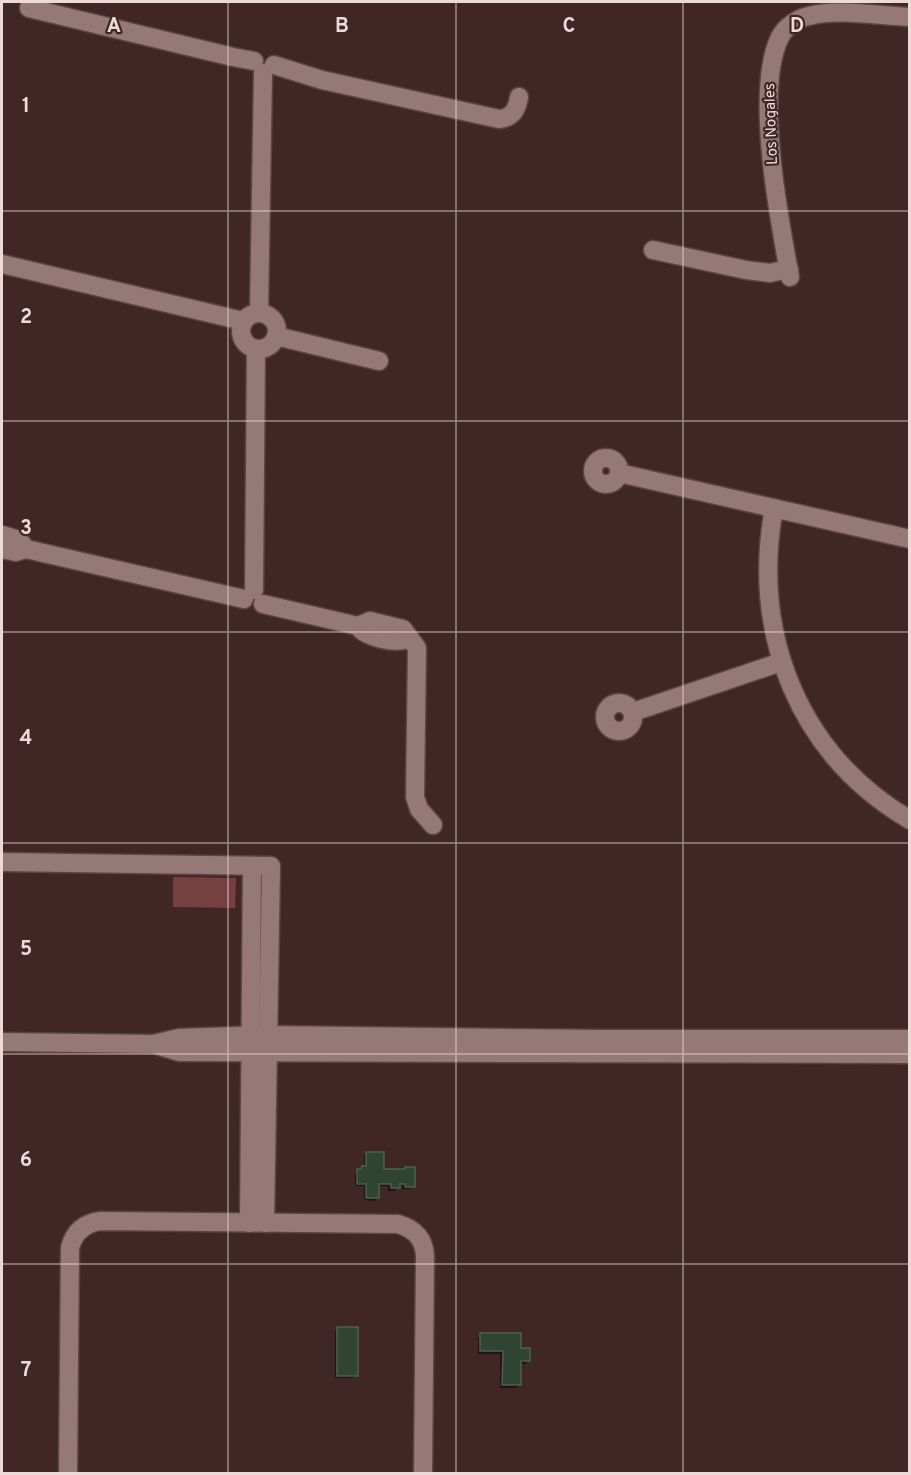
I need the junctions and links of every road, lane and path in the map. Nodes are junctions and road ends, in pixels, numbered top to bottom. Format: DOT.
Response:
graph roads {
  1 [pos="29,8"];
  2 [pos="909,17"];
  3 [pos="264,66"];
  4 [pos="519,97"];
  5 [pos="653,250"];
  6 [pos="2,264"];
  7 [pos="2,276"];
  8 [pos="247,322"];
  9 [pos="276,336"];
  10 [pos="256,349"];
  11 [pos="379,361"];
  12 [pos="619,472"];
  13 [pos="774,508"];
  14 [pos="2,535"];
  15 [pos="909,539"];
  16 [pos="2,549"];
  17 [pos="26,549"];
  18 [pos="254,598"];
  19 [pos="781,662"];
  20 [pos="633,712"];
  21 [pos="909,820"];
  22 [pos="433,825"];
  23 [pos="2,862"];
  24 [pos="252,866"];
  25 [pos="909,1039"];
  26 [pos="2,1042"];
  27 [pos="258,1044"];
  28 [pos="909,1054"];
  29 [pos="257,1223"];
  30 [pos="68,1473"];
  31 [pos="423,1473"];
  1 -- 3 [label="street"];
  2 -- 5 [label="street, Los Nogales"];
  3 -- 4 [label="street"];
  3 -- 8 [label="street"];
  6 -- 8 [label="street"];
  7 -- 8 [label="street"];
  8 -- 9 [label="street"];
  8 -- 10 [label="street"];
  9 -- 10 [label="street"];
  9 -- 11 [label="street"];
  10 -- 18 [label="street"];
  12 -- 13 [label="street"];
  13 -- 15 [label="street"];
  13 -- 19 [label="street"];
  14 -- 17 [label="street"];
  16 -- 17 [label="street"];
  17 -- 18 [label="street"];
  18 -- 22 [label="street"];
  19 -- 20 [label="street"];
  19 -- 21 [label="street"];
  23 -- 24 [label="street"];
  24 -- 27 [label="street"];
  24 -- 27 [label="street"];
  25 -- 27 [label="street"];
  26 -- 27 [label="street"];
  27 -- 28 [label="street"];
  27 -- 29 [label="street"];
  29 -- 30 [label="street"];
  29 -- 31 [label="street"];
}
